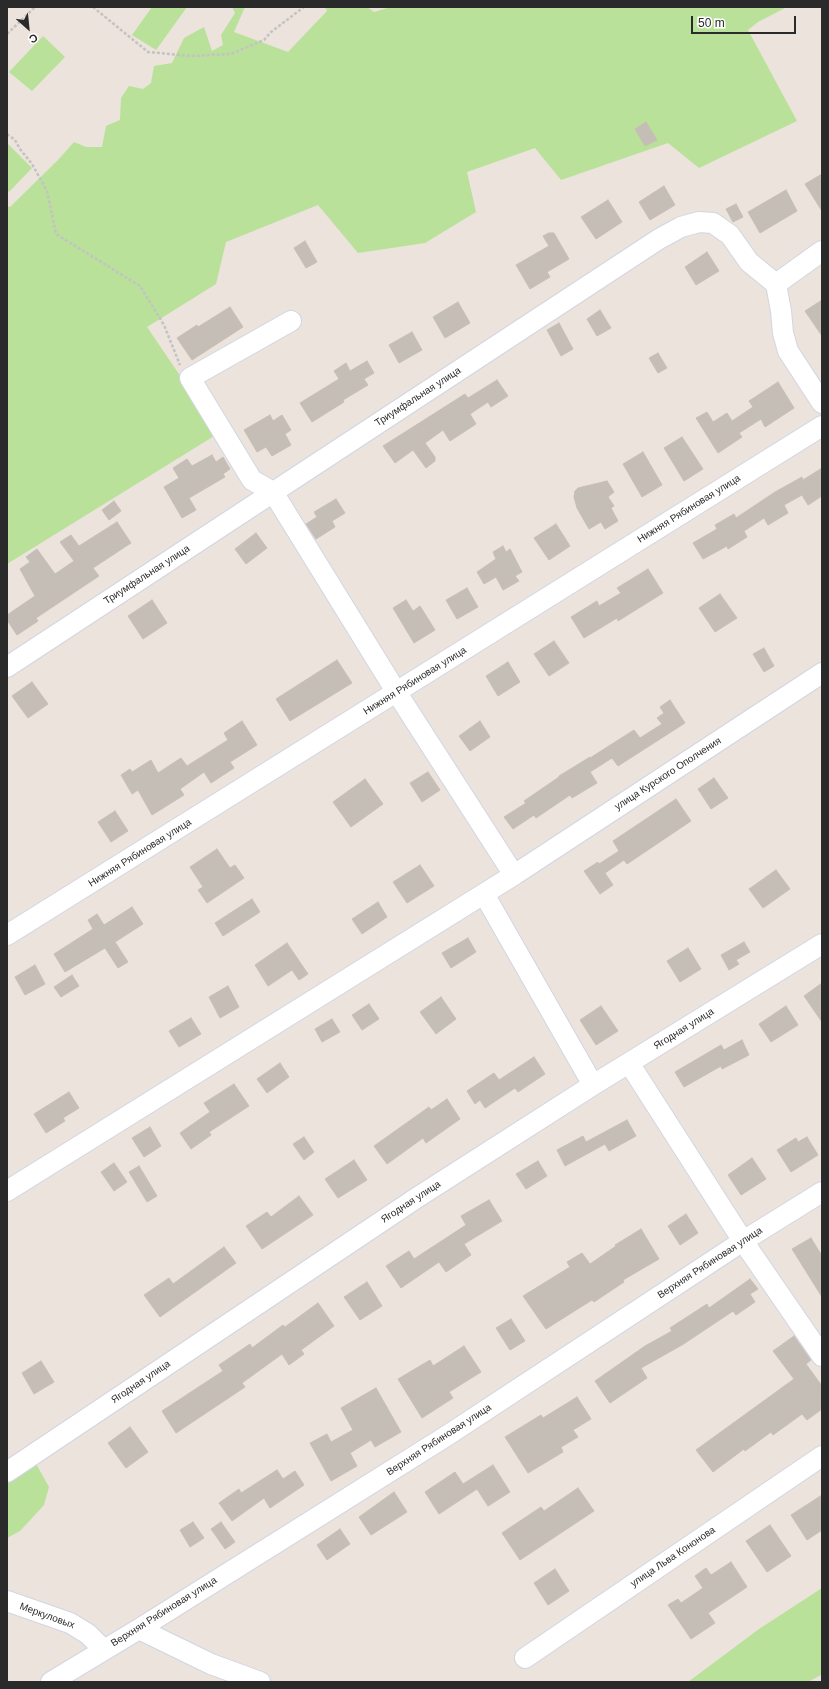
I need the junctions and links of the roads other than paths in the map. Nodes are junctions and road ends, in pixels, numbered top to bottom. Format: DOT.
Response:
graph roads {
  1 [pos="822,251"];
  2 [pos="776,284"];
  3 [pos="291,321"];
  4 [pos="822,403"];
  5 [pos="822,426"];
  6 [pos="273,492"];
  7 [pos="7,667"];
  8 [pos="822,673"];
  9 [pos="397,693"];
  10 [pos="514,875"];
  11 [pos="484,894"];
  12 [pos="7,935"];
  13 [pos="822,944"];
  14 [pos="628,1064"];
  15 [pos="593,1084"];
  16 [pos="7,1191"];
  17 [pos="822,1192"];
  18 [pos="743,1241"];
  19 [pos="822,1356"];
  20 [pos="822,1456"];
  21 [pos="7,1472"];
  22 [pos="7,1601"];
  23 [pos="139,1629"];
  24 [pos="104,1650"];
  25 [pos="525,1658"];
  26 [pos="51,1682"];
  27 [pos="260,1682"];
  1 -- 2 [label="street"];
  2 -- 4 [label="street"];
  2 -- 6 [label="street, Триумфальная улица"];
  3 -- 6 [label="street"];
  5 -- 9 [label="street, Нижняя Рябиновая улица"];
  6 -- 7 [label="street, Триумфальная улица"];
  6 -- 9 [label="street"];
  8 -- 10 [label="street, улица Курского Ополчения"];
  9 -- 10 [label="street"];
  9 -- 12 [label="street, Нижняя Рябиновая улица"];
  10 -- 11 [label="street, улица Курского Ополчения"];
  11 -- 15 [label="street"];
  11 -- 16 [label="street, улица Курского Ополчения"];
  13 -- 14 [label="street, Ягодная улица"];
  14 -- 15 [label="street, Ягодная улица"];
  14 -- 18 [label="street"];
  15 -- 21 [label="street, Ягодная улица"];
  17 -- 18 [label="street, Верхняя Рябиновая улица"];
  18 -- 19 [label="street"];
  18 -- 23 [label="street, Верхняя Рябиновая улица"];
  20 -- 25 [label="street, улица Льва Кононова"];
  22 -- 24 [label="street, Меркуловых"];
  23 -- 24 [label="street, Верхняя Рябиновая улица"];
  23 -- 27 [label="street"];
  24 -- 26 [label="street, Верхняя Рябиновая улица"];
}
